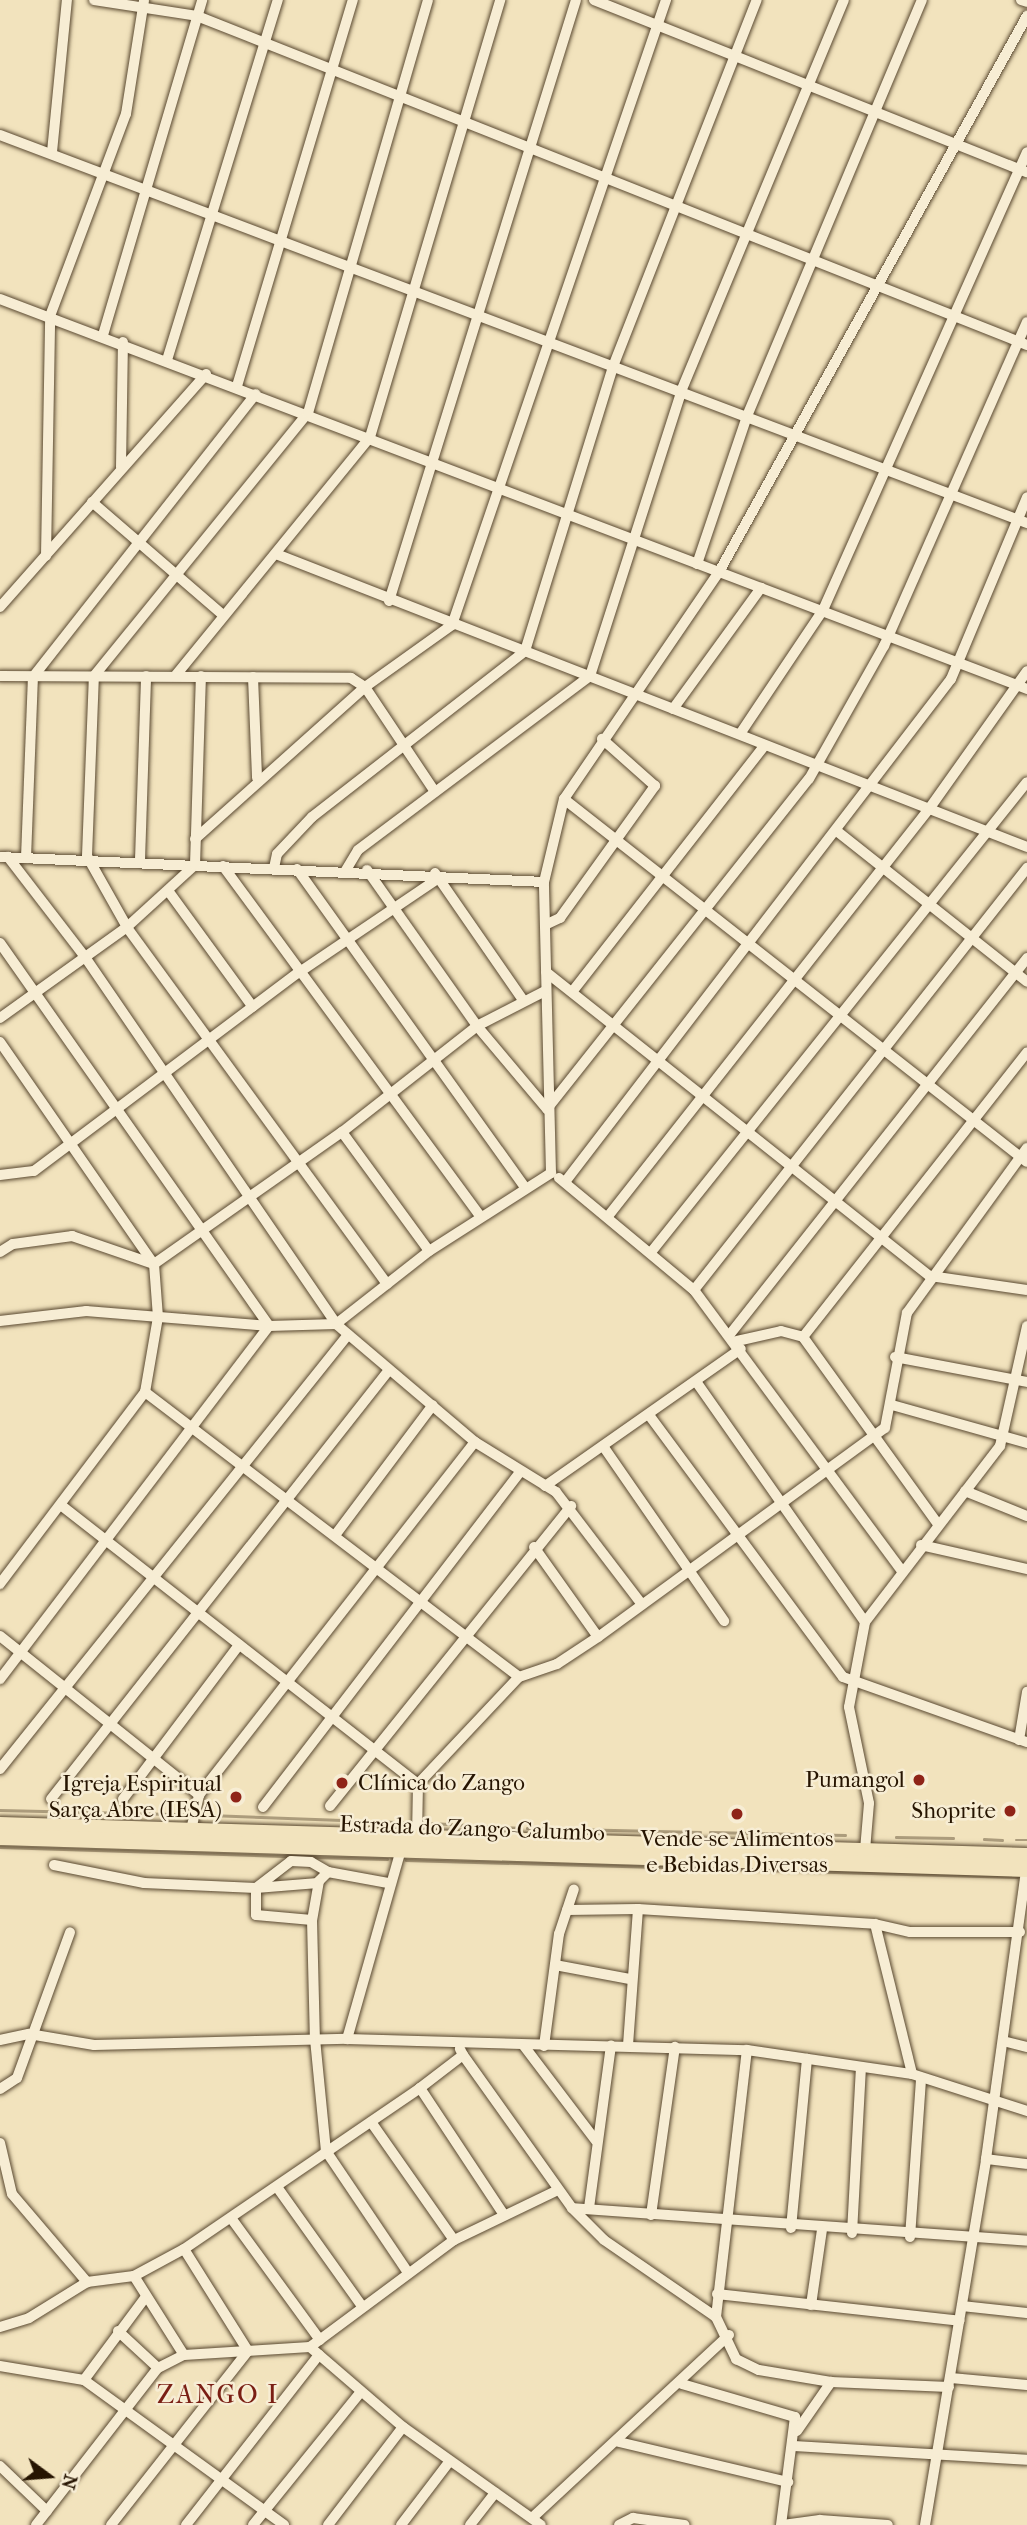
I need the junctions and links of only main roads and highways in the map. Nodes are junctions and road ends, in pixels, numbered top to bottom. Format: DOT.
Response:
graph roads {
  1 [pos="0,1825"];
  2 [pos="0,1837"];
  3 [pos="1027,1865"];
  1 -- 3 [label="main road, Estrada do Zango-Calumbo"];
  2 -- 3 [label="main road, Estrada do Zango-Calumbo"];
}
